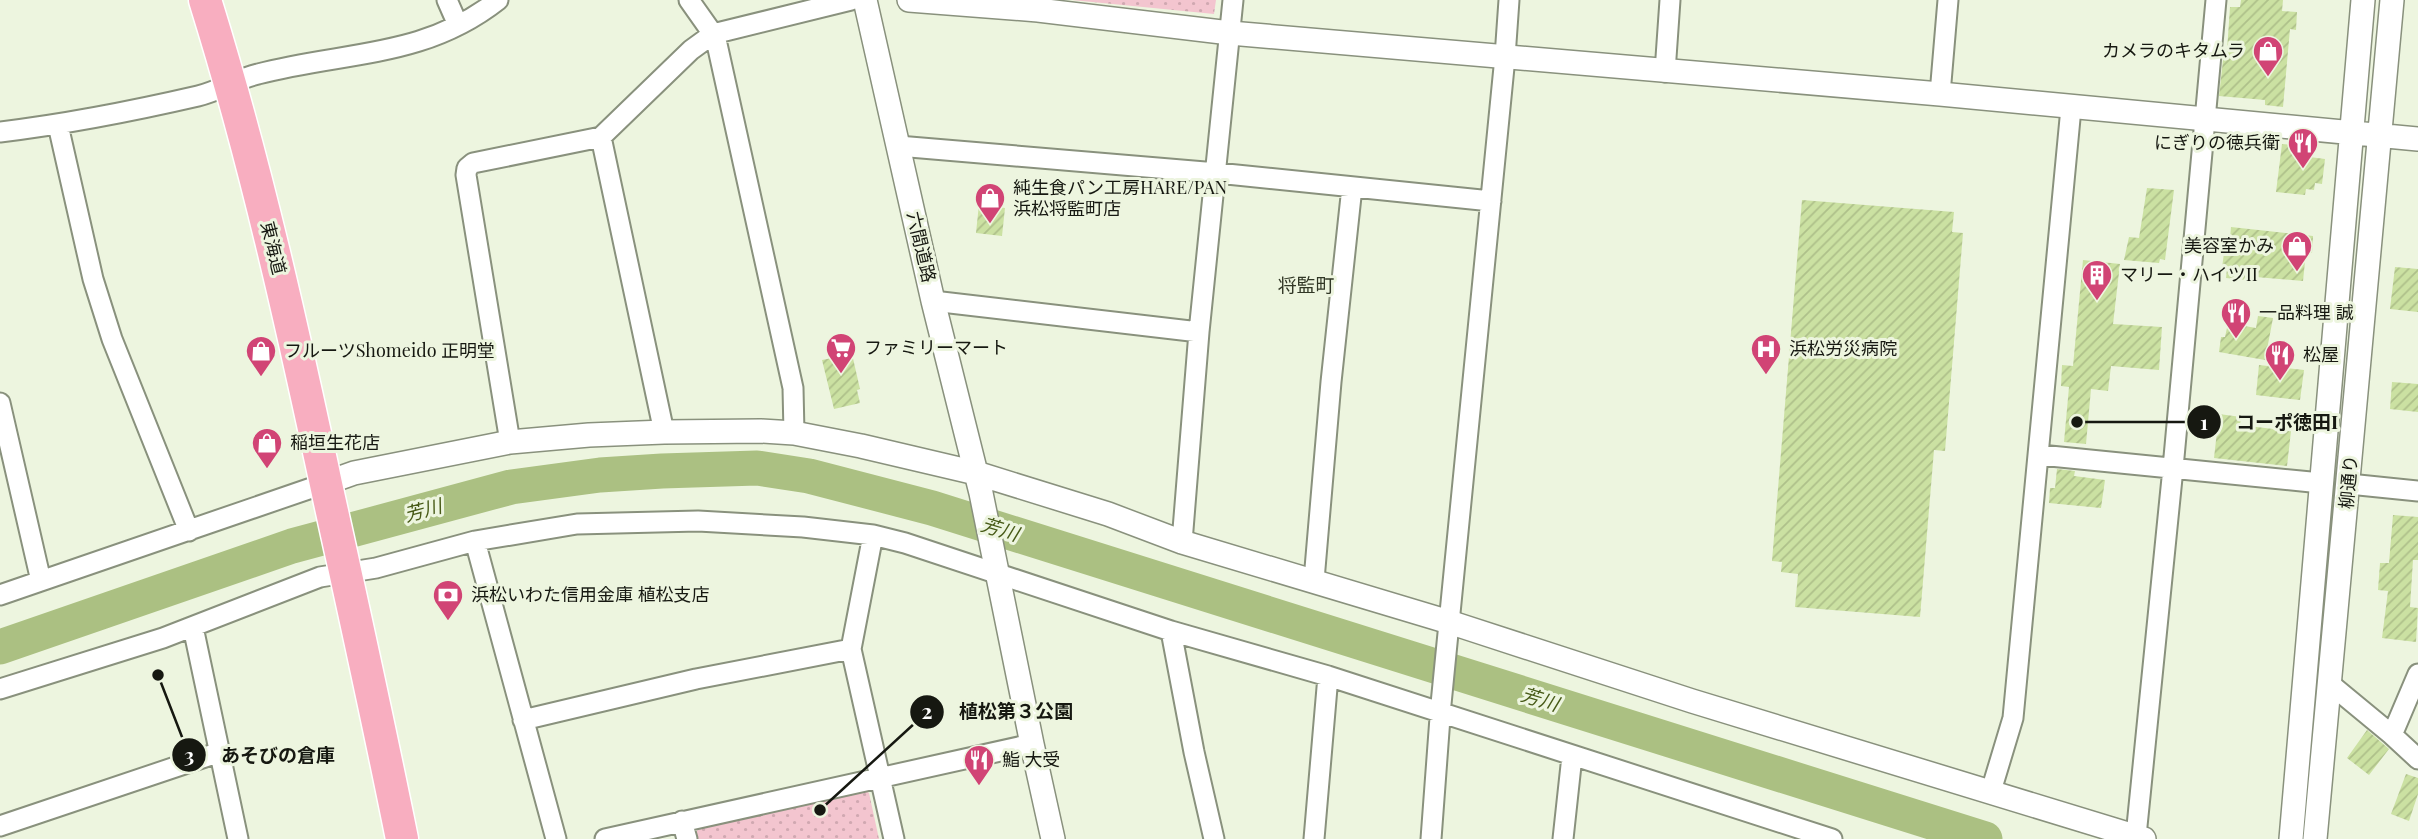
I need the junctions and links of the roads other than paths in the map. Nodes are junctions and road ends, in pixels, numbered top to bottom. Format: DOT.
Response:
graph roads {
  1 [pos="205,0"];
  2 [pos="447,0"];
  3 [pos="498,0"];
  4 [pos="689,0"];
  5 [pos="850,0"];
  6 [pos="865,0"];
  7 [pos="909,0"];
  8 [pos="1233,0"];
  9 [pos="1509,0"];
  10 [pos="1670,0"];
  11 [pos="1948,0"];
  12 [pos="2216,0"];
  13 [pos="2363,0"];
  14 [pos="2392,0"];
  15 [pos="1037,5"];
  16 [pos="458,25"];
  17 [pos="713,33"];
  18 [pos="1230,33"];
  19 [pos="1506,57"];
  20 [pos="1665,72"];
  21 [pos="231,83"];
  22 [pos="1940,94"];
  23 [pos="2071,108"];
  24 [pos="2204,120"];
  25 [pos="58,125"];
  26 [pos="0,132"];
  27 [pos="2352,133"];
  28 [pos="2380,135"];
  29 [pos="601,137"];
  30 [pos="2418,139"];
  31 [pos="898,146"];
  32 [pos="1217,173"];
  33 [pos="1352,187"];
  34 [pos="1491,201"];
  35 [pos="933,301"];
  36 [pos="1199,332"];
  37 [pos="0,403"];
  38 [pos="664,432"];
  39 [pos="794,433"];
  40 [pos="510,442"];
  41 [pos="2040,455"];
  42 [pos="2173,468"];
  43 [pos="2321,482"];
  44 [pos="979,483"];
  45 [pos="2349,484"];
  46 [pos="328,491"];
  47 [pos="2418,491"];
  48 [pos="189,531"];
  49 [pos="873,535"];
  50 [pos="475,541"];
  51 [pos="1182,541"];
  52 [pos="996,568"];
  53 [pos="346,569"];
  54 [pos="1314,580"];
  55 [pos="41,581"];
  56 [pos="0,595"];
  57 [pos="193,627"];
  58 [pos="1449,628"];
  59 [pos="1171,631"];
  60 [pos="851,649"];
  61 [pos="2418,674"];
  62 [pos="1328,676"];
  63 [pos="2329,683"];
  64 [pos="0,689"];
  65 [pos="1441,709"];
  66 [pos="523,720"];
  67 [pos="2392,735"];
  68 [pos="1032,744"];
  69 [pos="220,752"];
  70 [pos="1572,756"];
  71 [pos="2418,759"];
  72 [pos="881,778"];
  73 [pos="1992,791"];
  74 [pos="0,826"];
  75 [pos="684,830"];
  76 [pos="2140,838"];
  77 [pos="238,839"];
  78 [pos="402,839"];
  79 [pos="556,839"];
  80 [pos="605,839"];
  81 [pos="894,839"];
  82 [pos="1053,839"];
  83 [pos="1214,839"];
  84 [pos="1314,839"];
  85 [pos="1431,839"];
  86 [pos="1563,839"];
  87 [pos="1832,839"];
  88 [pos="2291,839"];
  89 [pos="2315,839"];
  1 -- 21 [label="highway, 東海道"];
  2 -- 16 [label="street"];
  3 -- 16 [label="street"];
  4 -- 17 [label="street"];
  5 -- 17 [label="street"];
  6 -- 31 [label="street, 六間道路"];
  7 -- 15 [label="street"];
  8 -- 18 [label="street"];
  9 -- 19 [label="street"];
  10 -- 20 [label="street"];
  11 -- 22 [label="street"];
  12 -- 24 [label="street"];
  13 -- 27 [label="street, 柳通り"];
  14 -- 28 [label="street, 柳通り"];
  15 -- 18 [label="street"];
  16 -- 21 [label="street"];
  17 -- 29 [label="street"];
  17 -- 39 [label="street"];
  18 -- 19 [label="street"];
  18 -- 32 [label="street"];
  19 -- 20 [label="street"];
  19 -- 34 [label="street"];
  20 -- 22 [label="street"];
  21 -- 25 [label="street"];
  21 -- 46 [label="highway, 東海道"];
  22 -- 23 [label="street"];
  23 -- 24 [label="street"];
  23 -- 41 [label="street"];
  24 -- 27 [label="street"];
  24 -- 42 [label="street"];
  25 -- 26 [label="street"];
  25 -- 48 [label="street"];
  27 -- 28 [label="street"];
  27 -- 43 [label="street, 柳通り"];
  28 -- 30 [label="street"];
  28 -- 45 [label="street, 柳通り"];
  29 -- 38 [label="street"];
  29 -- 40 [label="street"];
  31 -- 32 [label="street"];
  31 -- 35 [label="street, 六間道路"];
  32 -- 33 [label="street"];
  32 -- 36 [label="street"];
  33 -- 34 [label="street"];
  33 -- 54 [label="street"];
  34 -- 58 [label="street"];
  35 -- 36 [label="street"];
  35 -- 44 [label="street, 六間道路"];
  36 -- 51 [label="street"];
  37 -- 55 [label="street"];
  38 -- 39 [label="street"];
  38 -- 40 [label="street"];
  39 -- 44 [label="street"];
  40 -- 46 [label="street"];
  41 -- 42 [label="street"];
  41 -- 73 [label="street"];
  42 -- 43 [label="street"];
  42 -- 76 [label="street"];
  43 -- 88 [label="street, 柳通り"];
  44 -- 51 [label="street"];
  44 -- 52 [label="street, 六間道路"];
  45 -- 47 [label="street"];
  45 -- 63 [label="street, 柳通り"];
  46 -- 48 [label="street"];
  46 -- 53 [label="highway, 東海道"];
  48 -- 55 [label="street"];
  49 -- 50 [label="street"];
  49 -- 52 [label="street"];
  49 -- 60 [label="street"];
  50 -- 53 [label="street"];
  50 -- 66 [label="street"];
  51 -- 54 [label="street"];
  52 -- 59 [label="street"];
  52 -- 68 [label="street"];
  53 -- 57 [label="street"];
  53 -- 78 [label="highway"];
  54 -- 58 [label="street"];
  55 -- 56 [label="street"];
  57 -- 64 [label="street"];
  57 -- 69 [label="street"];
  58 -- 65 [label="street"];
  58 -- 73 [label="street"];
  59 -- 62 [label="street"];
  59 -- 83 [label="street"];
  60 -- 66 [label="street"];
  60 -- 72 [label="street"];
  61 -- 67 [label="street"];
  62 -- 65 [label="street"];
  62 -- 84 [label="street"];
  63 -- 67 [label="street"];
  63 -- 89 [label="street, 柳通り"];
  65 -- 70 [label="street"];
  65 -- 85 [label="street"];
  66 -- 79 [label="street"];
  67 -- 71 [label="street"];
  68 -- 72 [label="street"];
  68 -- 82 [label="street"];
  69 -- 74 [label="street"];
  69 -- 77 [label="street"];
  70 -- 86 [label="street"];
  70 -- 87 [label="street"];
  72 -- 75 [label="street"];
  72 -- 81 [label="street"];
  73 -- 76 [label="street"];
  75 -- 80 [label="street"];
}
